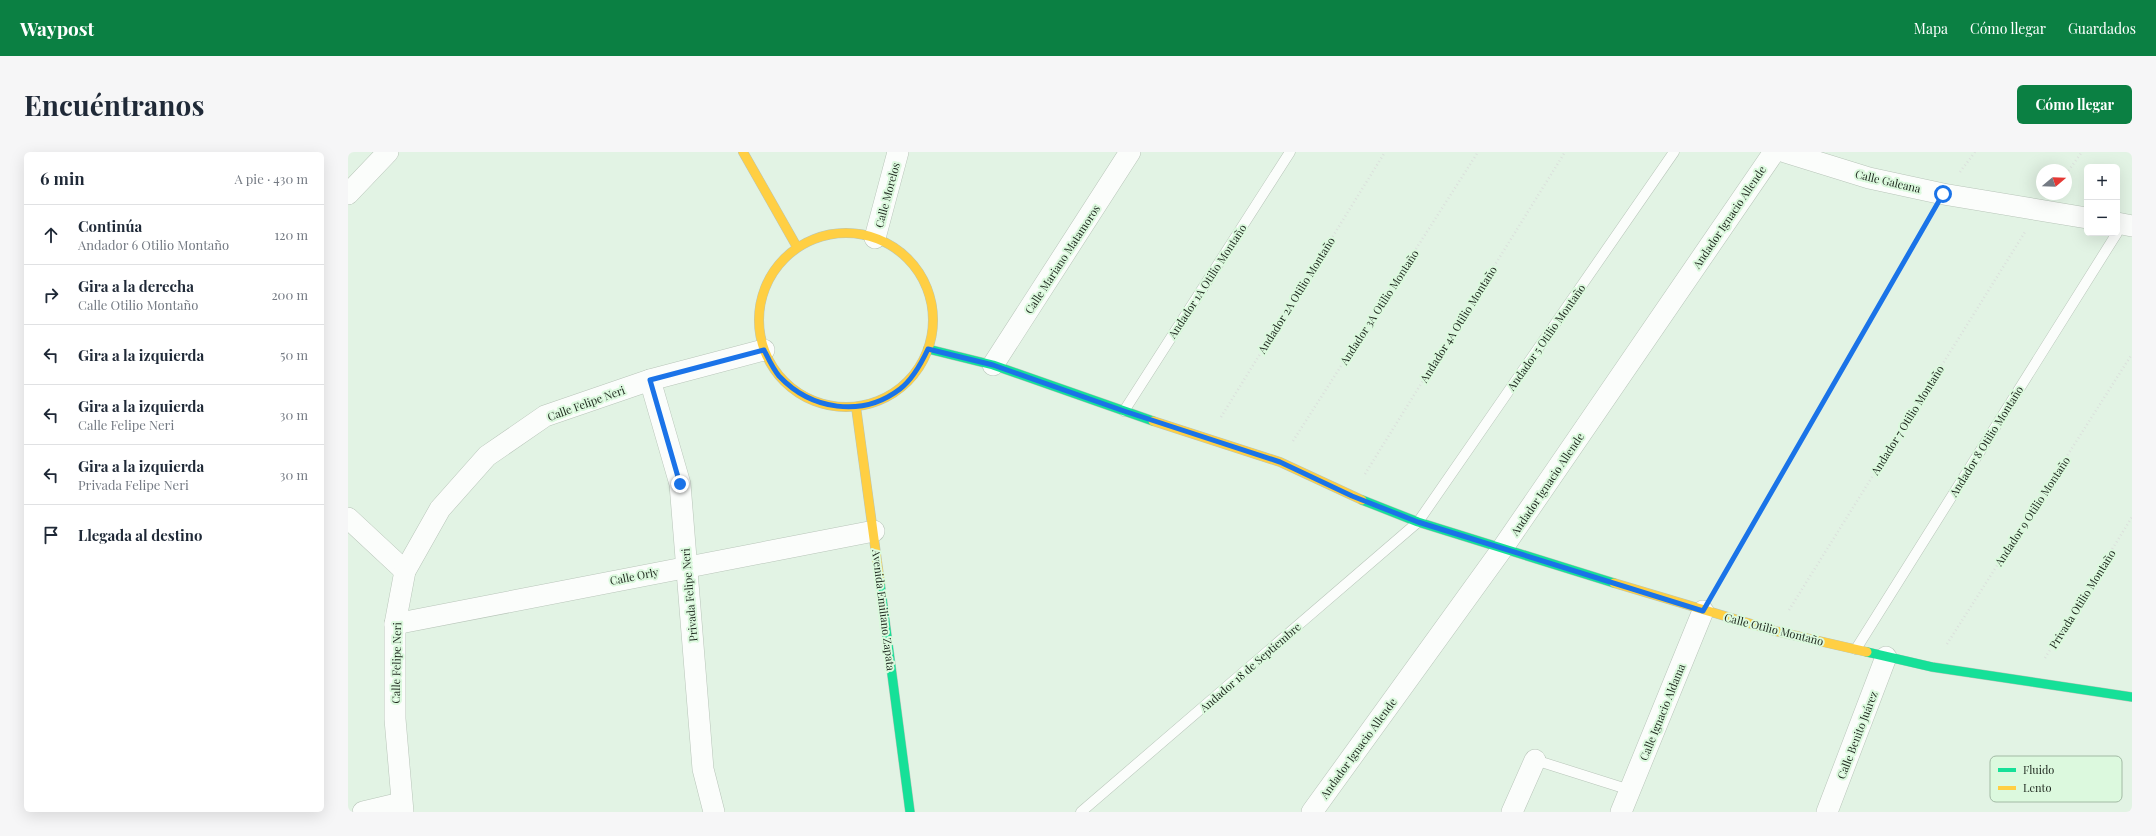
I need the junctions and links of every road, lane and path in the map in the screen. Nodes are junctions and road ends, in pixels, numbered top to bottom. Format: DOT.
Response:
graph roads {
  1 [pos="388,152"];
  2 [pos="743,152"];
  3 [pos="898,152"];
  4 [pos="1130,152"];
  5 [pos="1290,152"];
  6 [pos="1385,152"];
  7 [pos="1478,152"];
  8 [pos="1565,152"];
  9 [pos="1674,152"];
  10 [pos="1774,152"];
  11 [pos="1785,152"];
  12 [pos="2082,152"];
  13 [pos="2072,166"];
  14 [pos="348,194"];
  15 [pos="1943,194"];
  16 [pos="2040,209"];
  17 [pos="2084,217"];
  18 [pos="2121,228"];
  19 [pos="875,238"];
  20 [pos="797,248"];
  21 [pos="928,349"];
  22 [pos="764,350"];
  23 [pos="2132,354"];
  24 [pos="993,365"];
  25 [pos="650,380"];
  26 [pos="856,407"];
  27 [pos="1124,411"];
  28 [pos="1207,438"];
  29 [pos="1280,462"];
  30 [pos="1352,496"];
  31 [pos="2132,517"];
  32 [pos="348,518"];
  33 [pos="1418,522"];
  34 [pos="874,531"];
  35 [pos="1502,549"];
  36 [pos="687,566"];
  37 [pos="405,572"];
  38 [pos="1703,611"];
  39 [pos="395,624"];
  40 [pos="1775,631"];
  41 [pos="1856,649"];
  42 [pos="1886,657"];
  43 [pos="1932,667"];
  44 [pos="2031,681"];
  45 [pos="2132,697"];
  46 [pos="1535,760"];
  47 [pos="1630,790"];
  48 [pos="402,807"];
  49 [pos="363,812"];
  50 [pos="714,812"];
  51 [pos="910,812"];
  52 [pos="1081,812"];
  53 [pos="1312,812"];
  54 [pos="1512,812"];
  55 [pos="1621,812"];
  56 [pos="1827,812"];
  1 -- 14 [label="street"];
  2 -- 20 [label="street"];
  3 -- 19 [label="street, Calle Morelos"];
  4 -- 24 [label="street, Calle Mariano Matamoros"];
  5 -- 27 [label="lane, Andador 1A Otilio Montaño"];
  6 -- 28 [label="path, Andador 2A Otilio Montaño"];
  7 -- 29 [label="path, Andador 3A Otilio Montaño"];
  8 -- 30 [label="path, Andador 4A Otilio Montaño"];
  9 -- 33 [label="lane, Andador 5 Otilio Montaño"];
  10 -- 35 [label="street, Andador Ignacio Allende"];
  11 -- 15 [label="street, Calle Galeana"];
  12 -- 13 [label="path"];
  15 -- 16 [label="street, Calle Galeana"];
  15 -- 38 [label="path"];
  16 -- 17 [label="street, Calle Galeana"];
  16 -- 40 [label="path, Andador 7 Otilio Montaño"];
  18 -- 41 [label="lane, Andador 8 Otilio Montaño"];
  19 -- 20 [label="street"];
  19 -- 21 [label="street"];
  20 -- 22 [label="street"];
  21 -- 24 [label="street, Calle Otilio Montaño"];
  21 -- 26 [label="street"];
  22 -- 25 [label="street, Calle Felipe Neri"];
  22 -- 26 [label="street"];
  23 -- 43 [label="path, Andador 9 Otilio Montaño"];
  24 -- 27 [label="street, Calle Otilio Montaño"];
  25 -- 36 [label="street, Privada Felipe Neri"];
  25 -- 37 [label="street, Calle Felipe Neri"];
  26 -- 34 [label="street, Avenida Emiliano Zapata"];
  27 -- 28 [label="street, Calle Otilio Montaño"];
  28 -- 29 [label="street, Calle Otilio Montaño"];
  29 -- 30 [label="street, Calle Otilio Montaño"];
  30 -- 33 [label="street, Calle Otilio Montaño"];
  31 -- 44 [label="path, Privada Otilio Montaño"];
  32 -- 37 [label="street"];
  33 -- 35 [label="street, Calle Otilio Montaño"];
  33 -- 52 [label="lane, Andador 18 de Septiembre"];
  34 -- 36 [label="street, Calle Orly"];
  34 -- 51 [label="street, Avenida Emiliano Zapata"];
  35 -- 38 [label="street, Calle Otilio Montaño"];
  35 -- 53 [label="street, Andador Ignacio Allende"];
  36 -- 39 [label="street, Calle Orly"];
  36 -- 50 [label="street, Privada Felipe Neri"];
  37 -- 39 [label="street, Calle Felipe Neri"];
  38 -- 40 [label="street, Calle Otilio Montaño"];
  38 -- 47 [label="street, Calle Ignacio Aldama"];
  39 -- 48 [label="street, Calle Felipe Neri"];
  40 -- 41 [label="street, Calle Otilio Montaño"];
  41 -- 42 [label="street, Calle Otilio Montaño"];
  42 -- 43 [label="street, Calle Otilio Montaño"];
  42 -- 56 [label="street, Calle Benito Juárez"];
  43 -- 44 [label="street, Calle Otilio Montaño"];
  44 -- 45 [label="street, Calle Otilio Montaño"];
  46 -- 47 [label="lane"];
  46 -- 54 [label="street"];
  47 -- 55 [label="street, Calle Ignacio Aldama"];
  48 -- 49 [label="street"];
}
